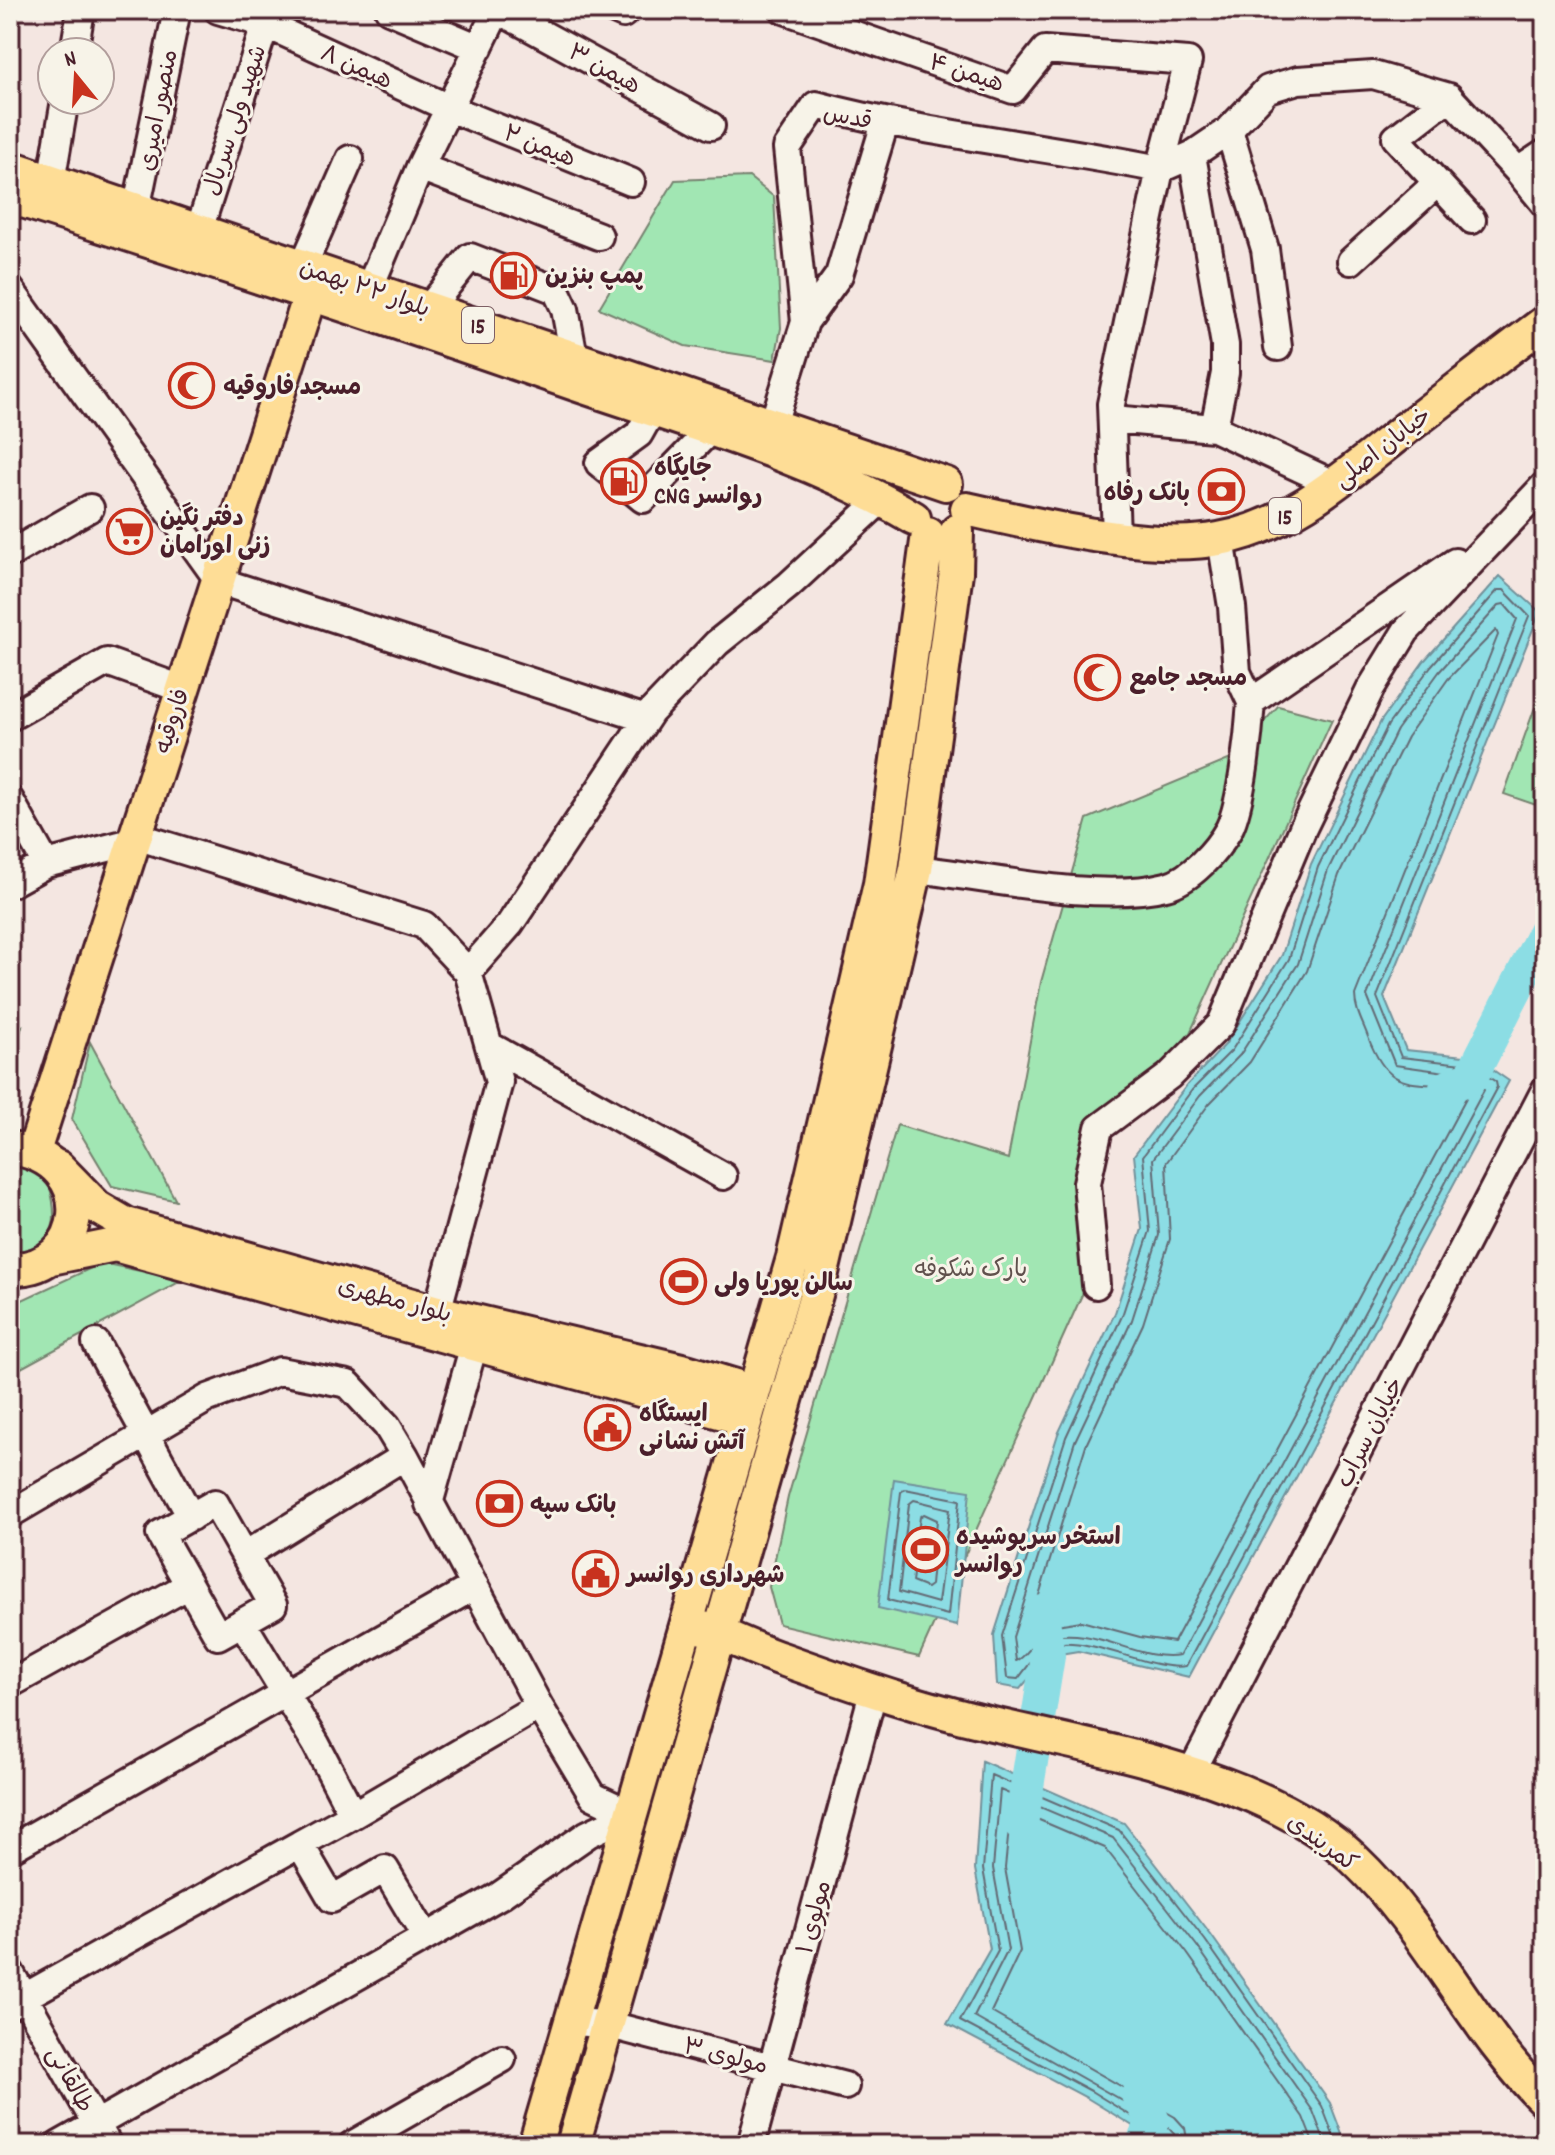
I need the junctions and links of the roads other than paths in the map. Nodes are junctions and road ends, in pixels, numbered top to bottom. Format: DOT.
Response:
graph roads {
  1 [pos="81,10"];
  2 [pos="177,10"];
  3 [pos="218,10"];
  4 [pos="389,10"];
  5 [pos="498,10"];
  6 [pos="614,10"];
  7 [pos="627,10"];
  8 [pos="784,10"];
  9 [pos="268,17"];
  10 [pos="77,36"];
  11 [pos="479,48"];
  12 [pos="1449,97"];
  13 [pos="449,108"];
  14 [pos="62,116"];
  15 [pos="885,123"];
  16 [pos="711,126"];
  17 [pos="1229,130"];
  18 [pos="1545,153"];
  19 [pos="1192,155"];
  20 [pos="350,159"];
  21 [pos="10,167"];
  22 [pos="420,167"];
  23 [pos="1160,169"];
  24 [pos="1518,171"];
  25 [pos="51,182"];
  26 [pos="631,182"];
  27 [pos="1437,183"];
  28 [pos="10,197"];
  29 [pos="1545,204"];
  30 [pos="136,210"];
  31 [pos="1472,220"];
  32 [pos="199,230"];
  33 [pos="599,236"];
  34 [pos="1351,261"];
  35 [pos="307,279"];
  36 [pos="10,289"];
  37 [pos="369,289"];
  38 [pos="429,308"];
  39 [pos="805,322"];
  40 [pos="1545,322"];
  41 [pos="1278,347"];
  42 [pos="574,357"];
  43 [pos="653,409"];
  44 [pos="1112,419"];
  45 [pos="773,424"];
  46 [pos="712,428"];
  47 [pos="1214,428"];
  48 [pos="946,484"];
  49 [pos="1334,484"];
  50 [pos="1545,485"];
  51 [pos="882,499"];
  52 [pos="90,508"];
  53 [pos="942,523"];
  54 [pos="1501,530"];
  55 [pos="1116,535"];
  56 [pos="1221,539"];
  57 [pos="10,554"];
  58 [pos="219,581"];
  59 [pos="182,689"];
  60 [pos="1251,702"];
  61 [pos="10,717"];
  62 [pos="646,719"];
  63 [pos="10,800"];
  64 [pos="132,839"];
  65 [pos="46,864"];
  66 [pos="916,869"];
  67 [pos="10,884"];
  68 [pos="468,972"];
  69 [pos="490,1046"];
  70 [pos="1545,1090"];
  71 [pos="34,1156"];
  72 [pos="723,1176"];
  73 [pos="809,1190"];
  74 [pos="840,1198"];
  75 [pos="51,1258"];
  76 [pos="10,1269"];
  77 [pos="1096,1285"];
  78 [pos="437,1312"];
  79 [pos="96,1343"];
  80 [pos="474,1345"];
  81 [pos="748,1405"];
  82 [pos="145,1435"];
  83 [pos="405,1456"];
  84 [pos="429,1504"];
  85 [pos="10,1514"];
  86 [pos="191,1517"];
  87 [pos="245,1555"];
  88 [pos="189,1585"];
  89 [pos="475,1586"];
  90 [pos="242,1622"];
  91 [pos="685,1622"];
  92 [pos="721,1634"];
  93 [pos="10,1684"];
  94 [pos="874,1689"];
  95 [pos="287,1694"];
  96 [pos="539,1706"];
  97 [pos="1191,1773"];
  98 [pos="631,1814"];
  99 [pos="353,1815"];
  100 [pos="300,1844"];
  101 [pos="10,1849"];
  102 [pos="425,1936"];
  103 [pos="10,1972"];
  104 [pos="17,2001"];
  105 [pos="571,2022"];
  106 [pos="606,2024"];
  107 [pos="502,2059"];
  108 [pos="772,2066"];
  109 [pos="845,2086"];
  110 [pos="1545,2101"];
  111 [pos="102,2135"];
  112 [pos="59,2145"];
  113 [pos="352,2145"];
  114 [pos="535,2145"];
  115 [pos="573,2145"];
  116 [pos="751,2145"];
  1 -- 10 [label="street"];
  2 -- 30 [label="street, منصور امیری"];
  3 -- 9 [label="street, هیمن ۸"];
  4 -- 11 [label="street"];
  5 -- 11 [label="street"];
  5 -- 16 [label="street, هیمن ۳"];
  6 -- 7 [label="street"];
  8 -- 23 [label="street, هیمن ۴"];
  9 -- 13 [label="street, هیمن ۸"];
  9 -- 32 [label="street, شهید ولی سریال"];
  11 -- 13 [label="street"];
  12 -- 17 [label="street"];
  12 -- 24 [label="street"];
  12 -- 27 [label="street"];
  13 -- 22 [label="street"];
  13 -- 26 [label="street, هیمن ۲"];
  14 -- 25 [label="street"];
  15 -- 23 [label="street, قدس"];
  15 -- 39 [label="street"];
  15 -- 39 [label="street, قدس"];
  17 -- 19 [label="street"];
  17 -- 41 [label="street"];
  18 -- 24 [label="street"];
  19 -- 23 [label="street"];
  19 -- 47 [label="street"];
  20 -- 35 [label="street"];
  21 -- 25 [label="main road, بلوار ۲۲ بهمن / 15"];
  22 -- 33 [label="street"];
  22 -- 37 [label="street"];
  23 -- 44 [label="street"];
  24 -- 29 [label="street"];
  25 -- 30 [label="main road, بلوار ۲۲ بهمن / 15"];
  27 -- 31 [label="street"];
  27 -- 34 [label="street"];
  28 -- 35 [label="main road, بلوار ۲۲ بهمن / 15"];
  30 -- 32 [label="main road, بلوار ۲۲ بهمن / 15"];
  32 -- 35 [label="main road, بلوار ۲۲ بهمن / 15"];
  35 -- 37 [label="main road, بلوار ۲۲ بهمن / 15"];
  35 -- 43 [label="main road, بلوار ۲۲ بهمن / 15"];
  35 -- 58 [label="main road, فاروقیه"];
  36 -- 58 [label="street"];
  37 -- 38 [label="main road, بلوار ۲۲ بهمن / 15"];
  38 -- 42 [label="main road, بلوار ۲۲ بهمن / 15"];
  38 -- 42 [label="street"];
  39 -- 45 [label="street, قدس"];
  40 -- 49 [label="main road, خیابان اصلی / 15"];
  42 -- 45 [label="main road, بلوار ۲۲ بهمن / 15"];
  43 -- 46 [label="main road, بلوار ۲۲ بهمن / 15"];
  43 -- 46 [label="street"];
  44 -- 47 [label="street"];
  44 -- 55 [label="street"];
  45 -- 48 [label="main road, بلوار ۲۲ بهمن / 15"];
  46 -- 51 [label="main road, بلوار ۲۲ بهمن / 15"];
  47 -- 49 [label="street"];
  48 -- 53 [label="main road"];
  48 -- 53 [label="main road"];
  49 -- 56 [label="main road, خیابان اصلی / 15"];
  50 -- 54 [label="street"];
  51 -- 53 [label="main road, بلوار ۲۲ بهمن / 15"];
  51 -- 62 [label="street"];
  52 -- 57 [label="street"];
  53 -- 55 [label="main road, خیابان اصلی / 15"];
  53 -- 66 [label="main road"];
  53 -- 73 [label="main road"];
  54 -- 60 [label="street"];
  54 -- 77 [label="street"];
  55 -- 56 [label="main road, خیابان اصلی / 15"];
  56 -- 60 [label="street"];
  58 -- 59 [label="main road, فاروقیه"];
  58 -- 62 [label="street"];
  59 -- 61 [label="street"];
  59 -- 64 [label="main road, فاروقیه"];
  60 -- 66 [label="street"];
  62 -- 68 [label="street"];
  63 -- 65 [label="street"];
  64 -- 65 [label="street"];
  64 -- 68 [label="street"];
  64 -- 71 [label="main road, فاروقیه"];
  65 -- 67 [label="street"];
  66 -- 74 [label="main road"];
  68 -- 69 [label="street"];
  69 -- 72 [label="street"];
  69 -- 78 [label="street"];
  70 -- 97 [label="street, خیابان سراب"];
  71 -- 75 [label="main road"];
  71 -- 78 [label="main road, بلوار مطهری"];
  73 -- 74 [label="main road"];
  73 -- 81 [label="main road"];
  74 -- 92 [label="main road"];
  75 -- 76 [label="main road, بلوار مطهری"];
  75 -- 80 [label="main road, بلوار مطهری"];
  78 -- 81 [label="main road, بلوار مطهری"];
  79 -- 82 [label="street"];
  80 -- 81 [label="main road, بلوار مطهری"];
  80 -- 84 [label="street"];
  81 -- 91 [label="main road"];
  82 -- 83 [label="street"];
  82 -- 85 [label="street"];
  82 -- 86 [label="street"];
  83 -- 84 [label="street"];
  83 -- 87 [label="street"];
  84 -- 89 [label="street"];
  86 -- 87 [label="street"];
  86 -- 88 [label="street"];
  87 -- 90 [label="street"];
  88 -- 90 [label="street"];
  88 -- 93 [label="street"];
  89 -- 95 [label="street"];
  89 -- 96 [label="street"];
  90 -- 95 [label="street"];
  91 -- 92 [label="main road, کمربندی"];
  91 -- 98 [label="main road"];
  92 -- 94 [label="main road, کمربندی"];
  92 -- 106 [label="main road"];
  94 -- 97 [label="main road, کمربندی"];
  94 -- 108 [label="street, مولوی ۱"];
  95 -- 99 [label="street"];
  95 -- 101 [label="street"];
  96 -- 98 [label="street"];
  96 -- 99 [label="street"];
  97 -- 110 [label="main road, کمربندی"];
  98 -- 102 [label="street"];
  98 -- 105 [label="main road"];
  99 -- 100 [label="street"];
  100 -- 102 [label="street"];
  100 -- 104 [label="street"];
  102 -- 111 [label="street"];
  103 -- 104 [label="street, طالقانی"];
  104 -- 111 [label="street, طالقانی"];
  105 -- 106 [label="street, مولوی ۳"];
  105 -- 114 [label="main road"];
  106 -- 108 [label="street, مولوی ۳"];
  106 -- 115 [label="main road"];
  107 -- 113 [label="street"];
  108 -- 109 [label="street, مولوی ۳"];
  108 -- 116 [label="street, مولوی ۱"];
  111 -- 112 [label="street"];
}
